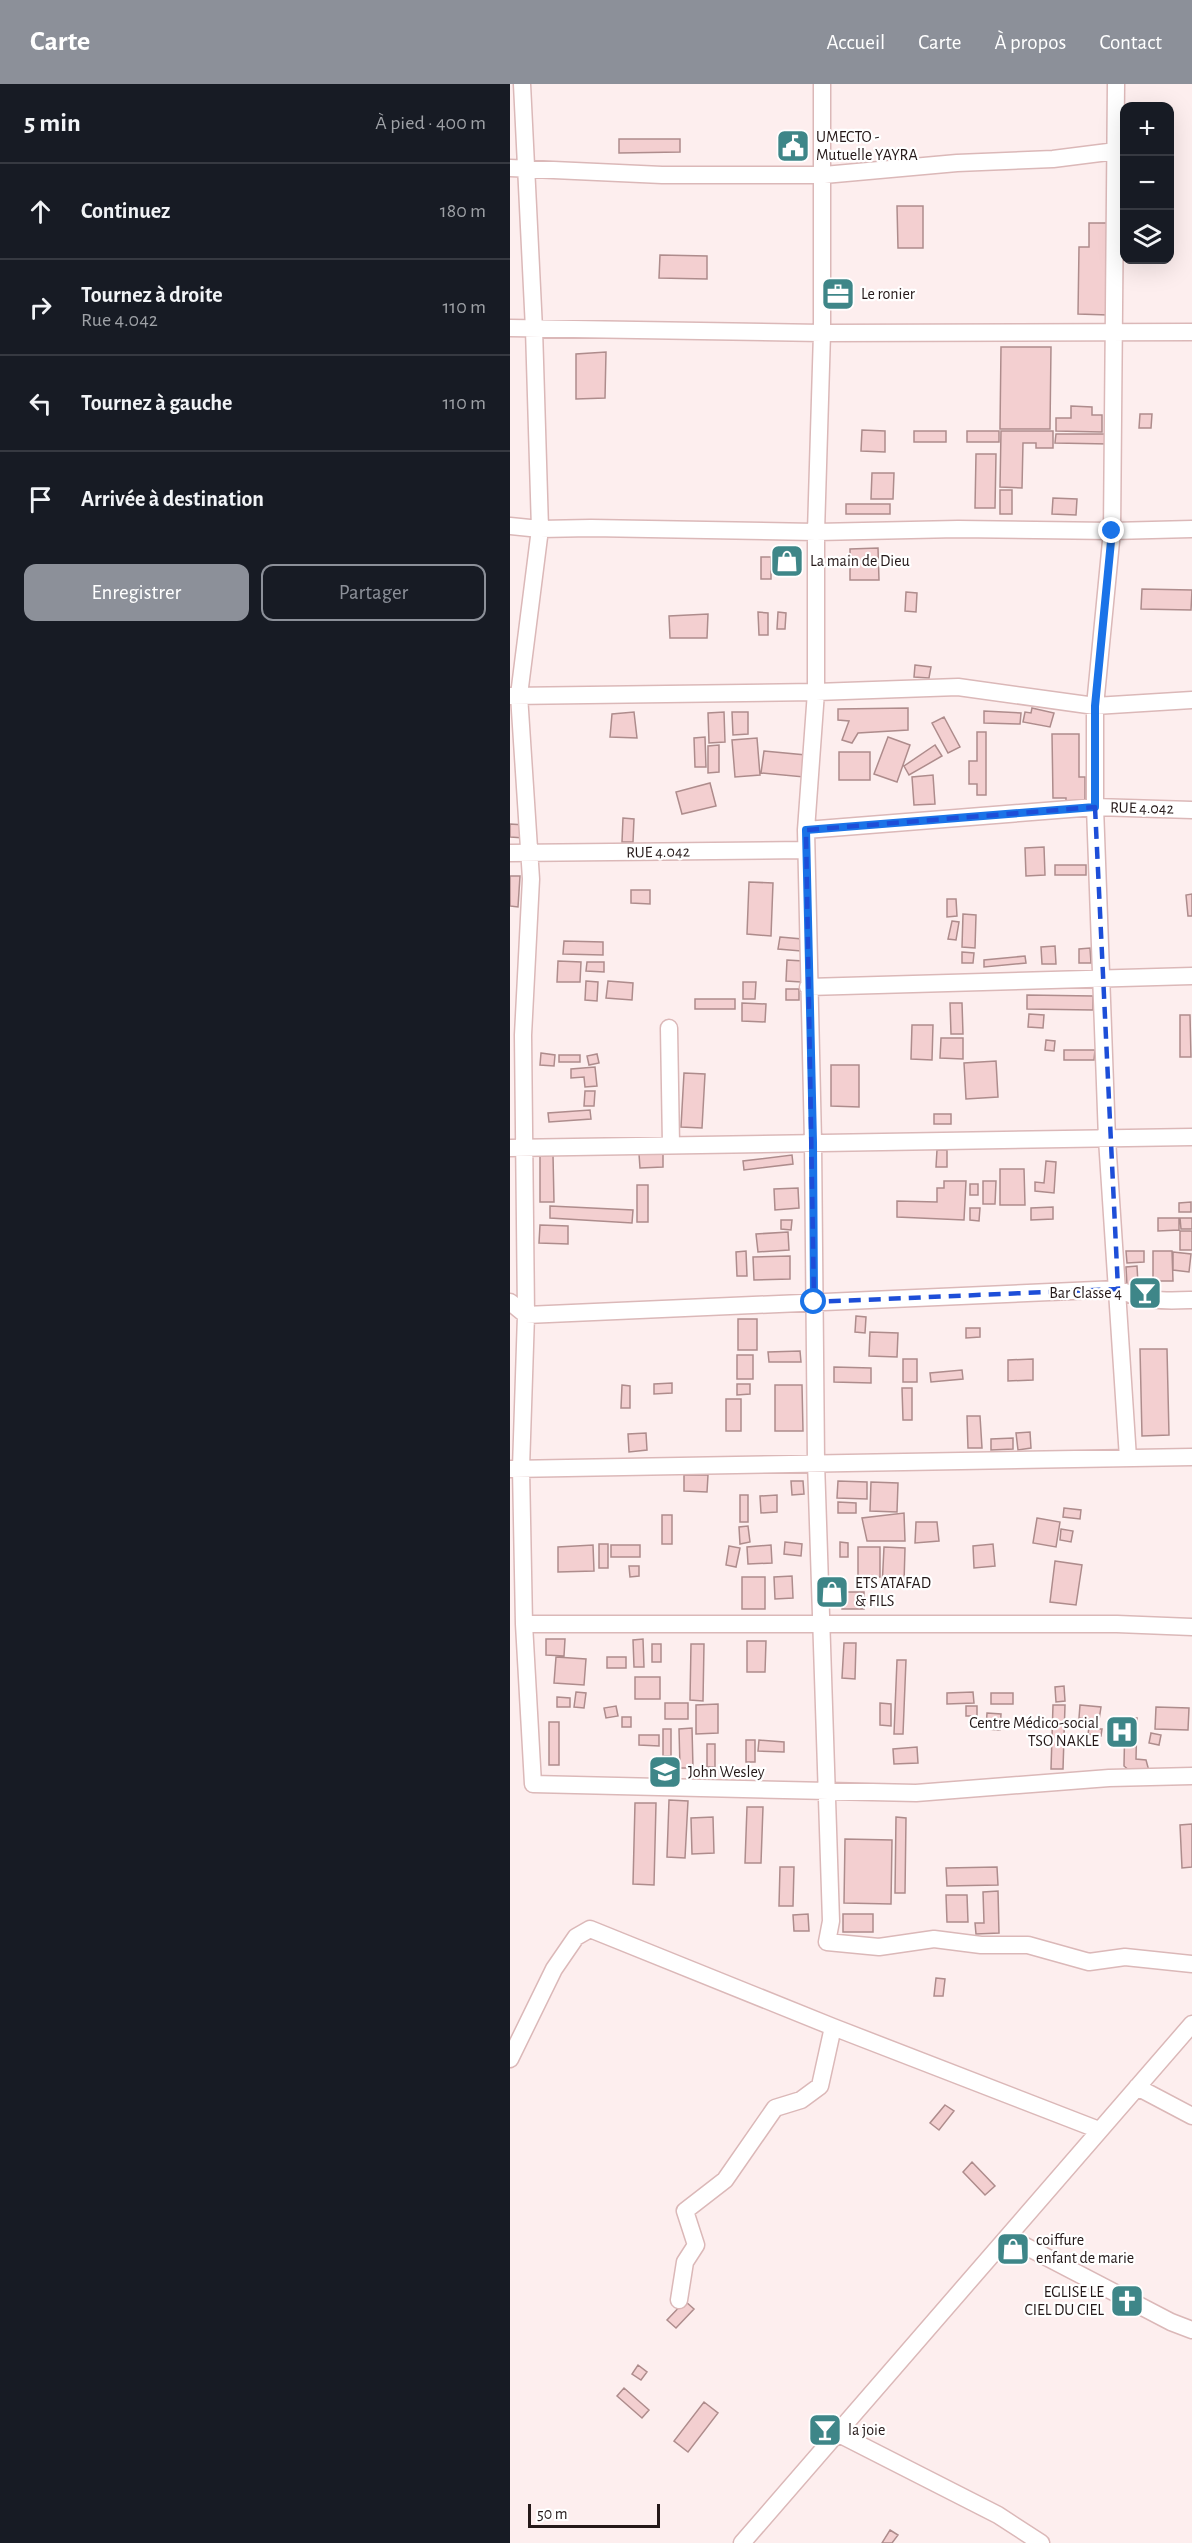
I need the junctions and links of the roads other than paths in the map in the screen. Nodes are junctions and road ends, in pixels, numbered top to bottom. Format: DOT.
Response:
graph roads {
  1 [pos="522,84"];
  2 [pos="822,84"];
  3 [pos="1116,84"];
  4 [pos="1116,151"];
  5 [pos="527,167"];
  6 [pos="510,168"];
  7 [pos="824,176"];
  8 [pos="510,328"];
  9 [pos="534,328"];
  10 [pos="1112,331"];
  11 [pos="1192,332"];
  12 [pos="822,333"];
  13 [pos="510,526"];
  14 [pos="540,529"];
  15 [pos="1192,529"];
  16 [pos="1112,531"];
  17 [pos="816,532"];
  18 [pos="816,692"];
  19 [pos="514,696"];
  20 [pos="1192,700"];
  21 [pos="1095,706"];
  22 [pos="1095,807"];
  23 [pos="1192,810"];
  24 [pos="806,830"];
  25 [pos="806,850"];
  26 [pos="530,853"];
  27 [pos="510,854"];
  28 [pos="1192,976"];
  29 [pos="1102,979"];
  30 [pos="808,987"];
  31 [pos="669,1028"];
  32 [pos="1192,1137"];
  33 [pos="1107,1139"];
  34 [pos="813,1142"];
  35 [pos="671,1145"];
  36 [pos="517,1148"];
  37 [pos="1118,1289"];
  38 [pos="1192,1300"];
  39 [pos="510,1302"];
  40 [pos="814,1302"];
  41 [pos="526,1315"];
  42 [pos="1192,1457"];
  43 [pos="1128,1458"];
  44 [pos="816,1462"];
  45 [pos="516,1468"];
  46 [pos="524,1624"];
  47 [pos="821,1625"];
  48 [pos="1192,1627"];
  49 [pos="1192,1776"];
  50 [pos="826,1791"];
  51 [pos="1192,1964"];
  52 [pos="1192,2024"];
  53 [pos="833,2027"];
  54 [pos="510,2059"];
  55 [pos="1137,2087"];
  56 [pos="1192,2116"];
  57 [pos="1099,2130"];
  58 [pos="1008,2237"];
  59 [pos="679,2300"];
  60 [pos="1192,2330"];
  61 [pos="837,2433"];
  62 [pos="742,2543"];
  63 [pos="1041,2543"];
  1 -- 5 [label="street"];
  2 -- 7 [label="street"];
  3 -- 4 [label="street"];
  4 -- 7 [label="street"];
  4 -- 10 [label="street"];
  5 -- 6 [label="street"];
  5 -- 7 [label="street"];
  5 -- 9 [label="street"];
  7 -- 12 [label="street"];
  8 -- 9 [label="street"];
  9 -- 12 [label="street"];
  9 -- 14 [label="street"];
  10 -- 11 [label="street"];
  10 -- 12 [label="street"];
  10 -- 16 [label="street"];
  12 -- 17 [label="street"];
  13 -- 14 [label="street"];
  14 -- 17 [label="street"];
  14 -- 19 [label="street"];
  15 -- 16 [label="street"];
  16 -- 17 [label="street"];
  16 -- 21 [label="street"];
  17 -- 18 [label="street"];
  18 -- 19 [label="street"];
  18 -- 21 [label="street"];
  18 -- 24 [label="street"];
  19 -- 26 [label="street"];
  20 -- 21 [label="street"];
  21 -- 22 [label="street"];
  22 -- 23 [label="street, RUE 4.042"];
  22 -- 24 [label="street, RUE 4.042"];
  22 -- 29 [label="street"];
  24 -- 25 [label="street"];
  25 -- 26 [label="street, RUE 4.042"];
  25 -- 30 [label="street"];
  26 -- 27 [label="street, RUE 4.042"];
  26 -- 36 [label="street"];
  28 -- 29 [label="street"];
  29 -- 30 [label="street"];
  29 -- 33 [label="street"];
  30 -- 34 [label="street"];
  31 -- 35 [label="street"];
  32 -- 33 [label="street"];
  33 -- 34 [label="street"];
  33 -- 37 [label="street"];
  34 -- 35 [label="street"];
  34 -- 40 [label="street"];
  35 -- 36 [label="street"];
  36 -- 41 [label="street"];
  37 -- 38 [label="street"];
  37 -- 40 [label="street"];
  37 -- 43 [label="street"];
  39 -- 41 [label="street"];
  40 -- 41 [label="street"];
  40 -- 44 [label="street"];
  41 -- 45 [label="street"];
  42 -- 43 [label="street"];
  43 -- 44 [label="street"];
  44 -- 45 [label="street"];
  44 -- 47 [label="street"];
  45 -- 46 [label="street"];
  46 -- 47 [label="street"];
  46 -- 50 [label="street"];
  47 -- 48 [label="street"];
  47 -- 50 [label="street"];
  49 -- 50 [label="street"];
  50 -- 51 [label="street"];
  52 -- 55 [label="street"];
  53 -- 54 [label="street"];
  53 -- 57 [label="street"];
  53 -- 59 [label="street"];
  55 -- 56 [label="street"];
  55 -- 57 [label="street"];
  57 -- 58 [label="street"];
  58 -- 60 [label="street"];
  58 -- 61 [label="street"];
  61 -- 62 [label="street"];
  61 -- 63 [label="street"];
}
